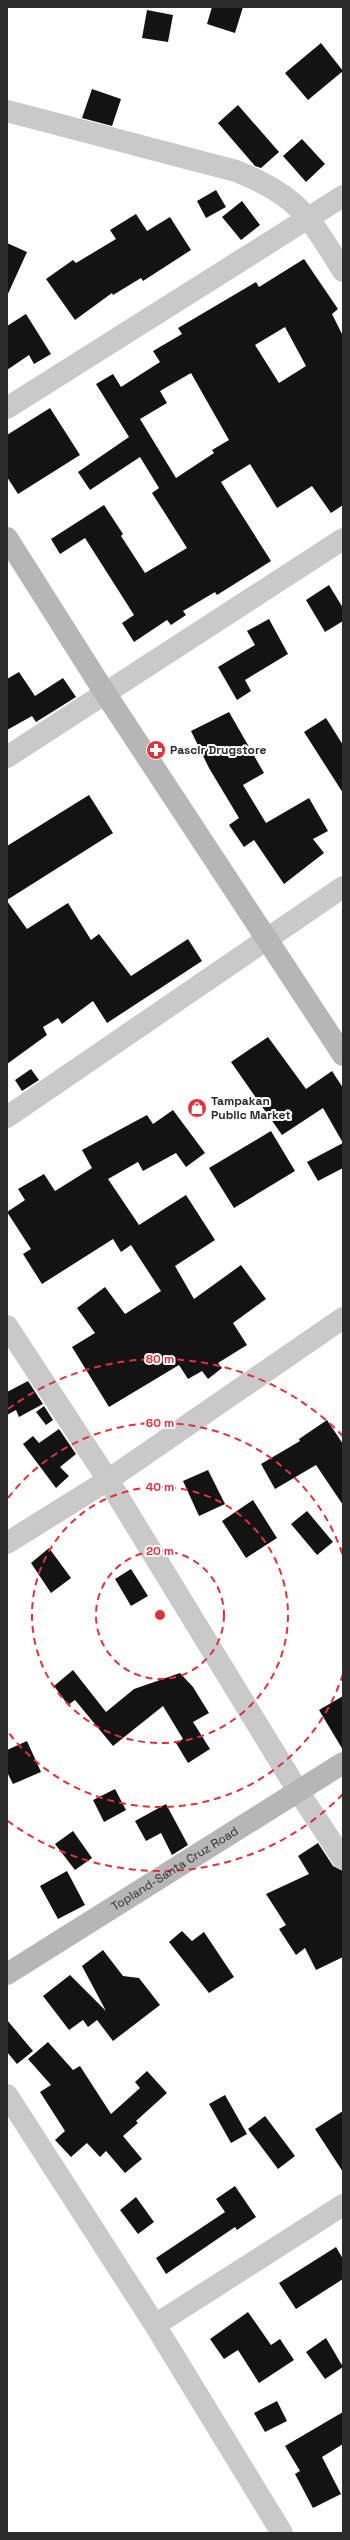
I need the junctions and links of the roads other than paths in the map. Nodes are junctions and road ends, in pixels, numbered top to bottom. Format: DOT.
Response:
graph roads {
  1 [pos="7,111"];
  2 [pos="343,196"];
  3 [pos="310,218"];
  4 [pos="343,271"];
  5 [pos="7,408"];
  6 [pos="7,538"];
  7 [pos="343,539"];
  8 [pos="105,693"];
  9 [pos="7,757"];
  10 [pos="343,887"];
  11 [pos="266,939"];
  12 [pos="343,1056"];
  13 [pos="7,1116"];
  14 [pos="343,1318"];
  15 [pos="7,1326"];
  16 [pos="108,1480"];
  17 [pos="7,1544"];
  18 [pos="343,1763"];
  19 [pos="298,1791"];
  20 [pos="343,1859"];
  21 [pos="7,1974"];
  22 [pos="7,2095"];
  23 [pos="343,2205"];
  24 [pos="155,2326"];
  25 [pos="282,2533"];
  1 -- 3 [label="street"];
  2 -- 3 [label="street"];
  3 -- 4 [label="street"];
  3 -- 5 [label="street"];
  6 -- 8 [label="main road"];
  7 -- 8 [label="street"];
  8 -- 9 [label="street"];
  8 -- 11 [label="main road"];
  10 -- 11 [label="street"];
  11 -- 12 [label="main road"];
  11 -- 13 [label="street"];
  14 -- 16 [label="street"];
  15 -- 16 [label="street"];
  16 -- 17 [label="street"];
  16 -- 19 [label="street"];
  18 -- 19 [label="main road, Topland-Santa Cruz Road"];
  19 -- 20 [label="street"];
  19 -- 21 [label="main road, Topland-Santa Cruz Road"];
  22 -- 24 [label="street"];
  23 -- 24 [label="street"];
  24 -- 25 [label="street"];
}
